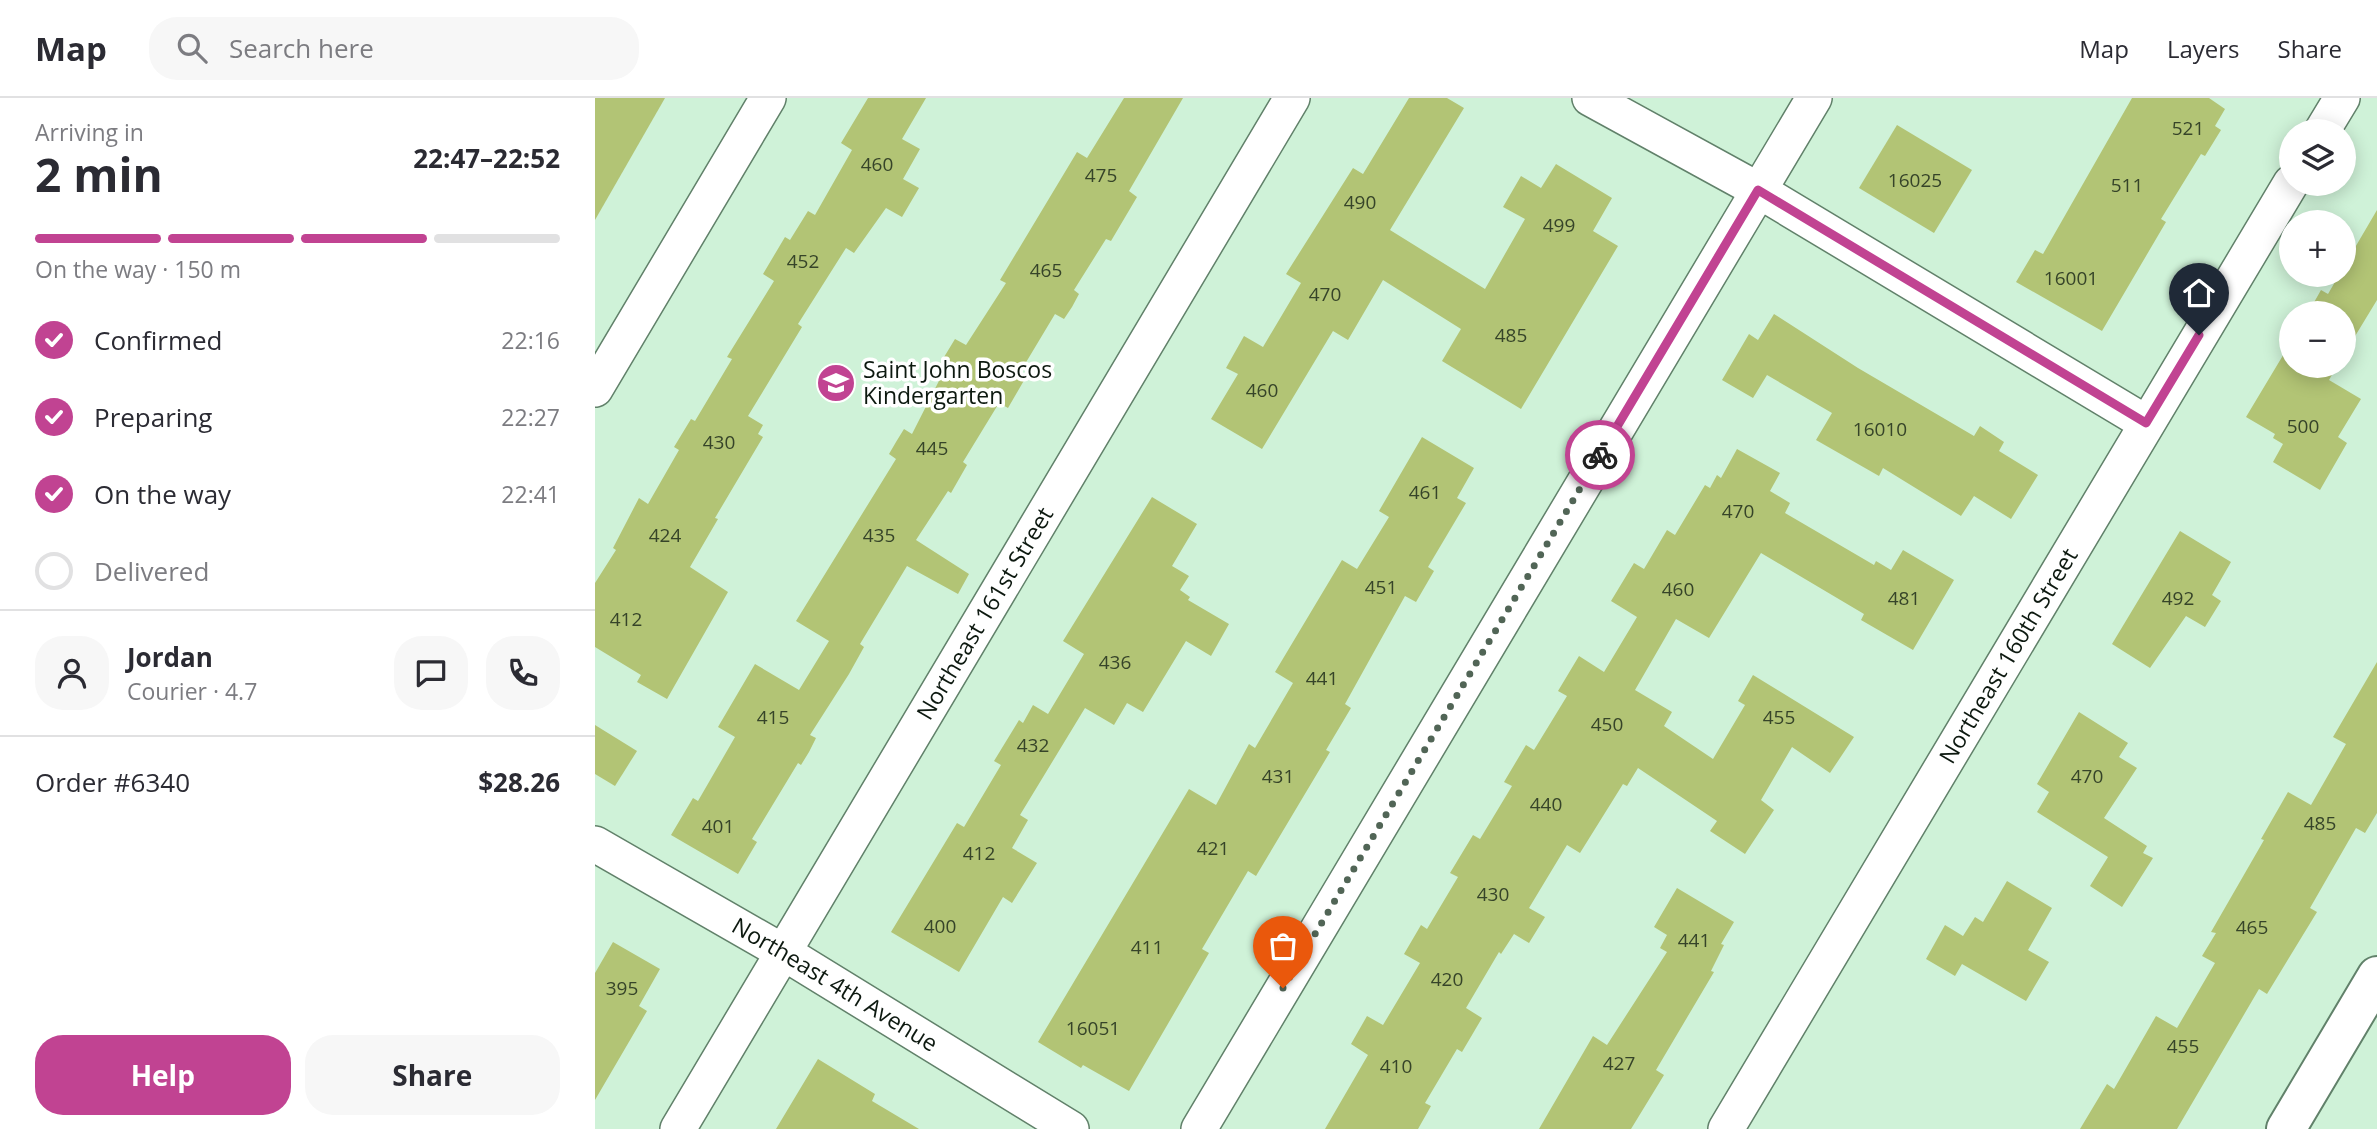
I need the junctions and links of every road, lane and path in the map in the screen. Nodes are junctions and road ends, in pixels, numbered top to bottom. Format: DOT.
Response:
graph roads {
  1 [pos="768,98"];
  2 [pos="1292,98"];
  3 [pos="1590,98"];
  4 [pos="1814,98"];
  5 [pos="2342,98"];
  6 [pos="2329,119"];
  7 [pos="1758,190"];
  8 [pos="2283,196"];
  9 [pos="595,390"];
  10 [pos="2146,423"];
  11 [pos="595,844"];
  12 [pos="783,952"];
  13 [pos="2377,976"];
  14 [pos="678,1129"];
  15 [pos="1071,1129"];
  16 [pos="1199,1129"];
  17 [pos="1726,1129"];
  18 [pos="2286,1129"];
  1 -- 9 [label="street"];
  2 -- 12 [label="street, Northeast 161st Street"];
  3 -- 7 [label="street"];
  4 -- 7 [label="street"];
  5 -- 6 [label="street"];
  7 -- 10 [label="street"];
  7 -- 16 [label="street"];
  8 -- 10 [label="street, Northeast 160th Street"];
  10 -- 17 [label="street, Northeast 160th Street"];
  11 -- 12 [label="street, Northeast 4th Avenue"];
  12 -- 14 [label="street, Northeast 161st Street"];
  12 -- 15 [label="street, Northeast 4th Avenue"];
  13 -- 18 [label="street"];
}
